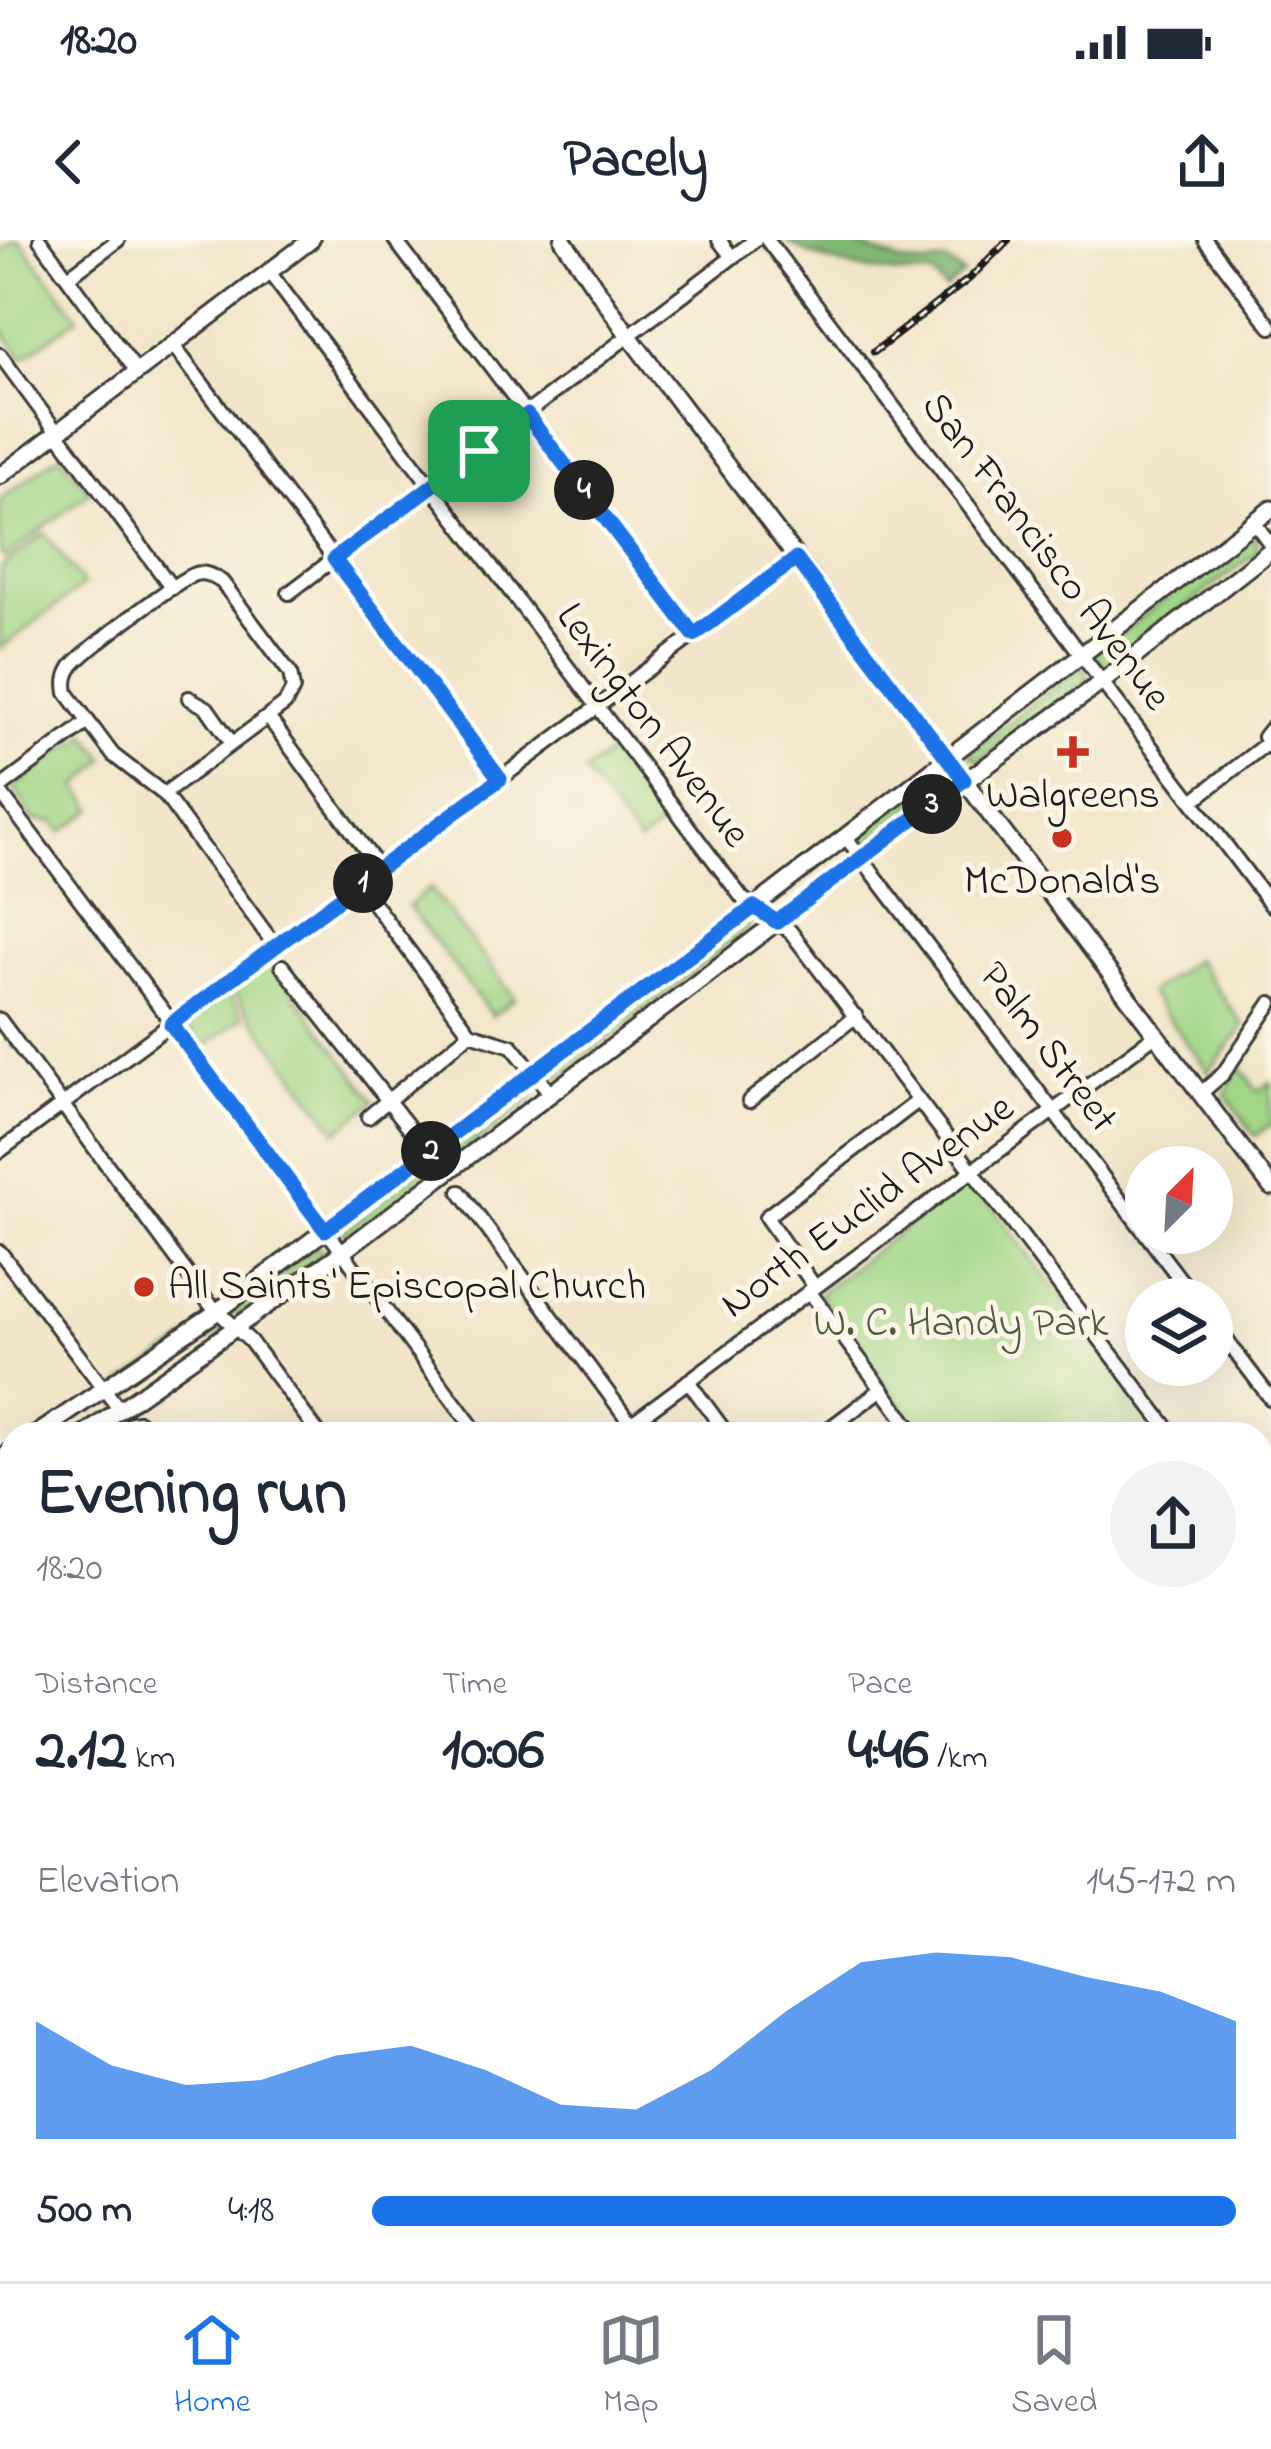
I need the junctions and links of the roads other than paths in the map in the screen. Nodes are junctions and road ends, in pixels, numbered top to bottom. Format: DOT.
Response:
graph roads {
  1 [pos="40,240"];
  2 [pos="118,240"];
  3 [pos="310,240"];
  4 [pos="395,240"];
  5 [pos="563,240"];
  6 [pos="719,240"];
  7 [pos="755,240"];
  8 [pos="767,240"];
  9 [pos="1205,240"];
  10 [pos="732,257"];
  11 [pos="268,272"];
  12 [pos="68,277"];
  13 [pos="1271,327"];
  14 [pos="629,336"];
  15 [pos="173,345"];
  16 [pos="0,355"];
  17 [pos="137,372"];
  18 [pos="527,415"];
  19 [pos="58,432"];
  20 [pos="0,476"];
  21 [pos="430,487"];
  22 [pos="1271,509"];
  23 [pos="1254,523"];
  24 [pos="1271,548"];
  25 [pos="334,559"];
  26 [pos="796,559"];
  27 [pos="172,588"];
  28 [pos="289,593"];
  29 [pos="694,635"];
  30 [pos="1081,655"];
  31 [pos="1102,682"];
  32 [pos="189,698"];
  33 [pos="597,707"];
  34 [pos="268,717"];
  35 [pos="88,722"];
  36 [pos="1271,728"];
  37 [pos="231,742"];
  38 [pos="1268,746"];
  39 [pos="947,758"];
  40 [pos="500,779"];
  41 [pos="964,780"];
  42 [pos="0,790"];
  43 [pos="164,794"];
  44 [pos="1194,800"];
  45 [pos="845,836"];
  46 [pos="861,857"];
  47 [pos="380,869"];
  48 [pos="360,885"];
  49 [pos="1271,904"];
  50 [pos="754,907"];
  51 [pos="777,922"];
  52 [pos="276,947"];
  53 [pos="282,966"];
  54 [pos="1271,1003"];
  55 [pos="856,1016"];
  56 [pos="0,1020"];
  57 [pos="171,1024"];
  58 [pos="470,1033"];
  59 [pos="1157,1034"];
  60 [pos="534,1071"];
  61 [pos="550,1094"];
  62 [pos="1201,1094"];
  63 [pos="386,1101"];
  64 [pos="749,1101"];
  65 [pos="918,1101"];
  66 [pos="62,1105"];
  67 [pos="1054,1111"];
  68 [pos="368,1117"];
  69 [pos="0,1151"];
  70 [pos="429,1153"];
  71 [pos="972,1170"];
  72 [pos="446,1173"];
  73 [pos="1271,1187"];
  74 [pos="460,1192"];
  75 [pos="325,1230"];
  76 [pos="0,1252"];
  77 [pos="341,1253"];
  78 [pos="1179,1278"];
  79 [pos="812,1289"];
  80 [pos="218,1311"];
  81 [pos="237,1329"];
  82 [pos="1233,1349"];
  83 [pos="688,1381"];
  84 [pos="104,1388"];
  85 [pos="882,1389"];
  86 [pos="1271,1400"];
  87 [pos="120,1410"];
  88 [pos="54,1422"];
  89 [pos="102,1422"];
  90 [pos="311,1422"];
  91 [pos="469,1422"];
  92 [pos="630,1422"];
  93 [pos="634,1422"];
  94 [pos="719,1422"];
  95 [pos="838,1422"];
  96 [pos="906,1422"];
  97 [pos="1163,1422"];
  1 -- 12 [label="street"];
  2 -- 12 [label="street"];
  3 -- 11 [label="main road"];
  4 -- 18 [label="street"];
  5 -- 14 [label="main road"];
  6 -- 10 [label="street"];
  7 -- 10 [label="street"];
  8 -- 30 [label="street, San Francisco Avenue"];
  9 -- 13 [label="street"];
  10 -- 14 [label="street"];
  11 -- 15 [label="main road"];
  11 -- 21 [label="street, Lexington Avenue"];
  12 -- 17 [label="street"];
  14 -- 18 [label="street"];
  14 -- 26 [label="main road"];
  15 -- 17 [label="main road"];
  15 -- 25 [label="street"];
  16 -- 19 [label="street"];
  17 -- 19 [label="main road"];
  18 -- 21 [label="street"];
  18 -- 29 [label="street"];
  19 -- 20 [label="main road"];
  19 -- 27 [label="street"];
  21 -- 25 [label="street"];
  21 -- 33 [label="street, Lexington Avenue"];
  22 -- 23 [label="main road"];
  23 -- 24 [label="street"];
  23 -- 30 [label="main road"];
  24 -- 31 [label="main road"];
  25 -- 28 [label="street"];
  25 -- 40 [label="street"];
  26 -- 29 [label="street"];
  26 -- 39 [label="main road"];
  27 -- 34 [label="street"];
  27 -- 35 [label="street"];
  29 -- 33 [label="street"];
  30 -- 31 [label="street, San Francisco Avenue"];
  30 -- 39 [label="main road"];
  31 -- 41 [label="main road"];
  31 -- 44 [label="street, San Francisco Avenue"];
  32 -- 37 [label="street"];
  33 -- 40 [label="street"];
  33 -- 50 [label="street, Lexington Avenue"];
  34 -- 37 [label="street"];
  34 -- 47 [label="street"];
  35 -- 42 [label="street"];
  35 -- 43 [label="street"];
  36 -- 38 [label="street"];
  37 -- 43 [label="street"];
  38 -- 44 [label="street"];
  39 -- 41 [label="main road"];
  39 -- 45 [label="main road"];
  40 -- 47 [label="street"];
  41 -- 46 [label="main road"];
  41 -- 59 [label="main road"];
  42 -- 57 [label="street"];
  43 -- 52 [label="street"];
  44 -- 49 [label="street, San Francisco Avenue"];
  45 -- 46 [label="street, Palm Street"];
  45 -- 50 [label="main road"];
  46 -- 51 [label="main road"];
  46 -- 67 [label="street, Palm Street"];
  47 -- 48 [label="street"];
  48 -- 52 [label="street"];
  48 -- 58 [label="street"];
  50 -- 51 [label="street, Lexington Avenue"];
  50 -- 60 [label="main road"];
  51 -- 55 [label="street, Lexington Avenue"];
  51 -- 61 [label="main road"];
  52 -- 57 [label="street"];
  53 -- 63 [label="street"];
  54 -- 62 [label="street"];
  55 -- 64 [label="street"];
  55 -- 65 [label="street, Lexington Avenue"];
  56 -- 66 [label="street"];
  57 -- 66 [label="street"];
  57 -- 75 [label="street"];
  58 -- 60 [label="street"];
  58 -- 63 [label="street"];
  59 -- 62 [label="main road"];
  59 -- 67 [label="street, North Euclid Avenue"];
  60 -- 61 [label="street"];
  60 -- 70 [label="main road"];
  61 -- 72 [label="main road"];
  62 -- 73 [label="main road"];
  63 -- 68 [label="street"];
  63 -- 70 [label="street"];
  65 -- 71 [label="street, Lexington Avenue"];
  65 -- 79 [label="street"];
  66 -- 69 [label="street"];
  66 -- 80 [label="street"];
  67 -- 71 [label="street, North Euclid Avenue"];
  67 -- 78 [label="street, Palm Street"];
  70 -- 72 [label="street"];
  70 -- 75 [label="main road"];
  71 -- 79 [label="street, North Euclid Avenue"];
  71 -- 97 [label="street, Lexington Avenue"];
  72 -- 77 [label="main road"];
  74 -- 92 [label="street"];
  75 -- 77 [label="street"];
  75 -- 80 [label="main road"];
  76 -- 84 [label="street"];
  77 -- 81 [label="main road"];
  77 -- 91 [label="street"];
  79 -- 83 [label="street, North Euclid Avenue"];
  79 -- 85 [label="street"];
  80 -- 81 [label="street"];
  80 -- 84 [label="main road"];
  81 -- 87 [label="main road"];
  81 -- 90 [label="street"];
  82 -- 86 [label="street"];
  83 -- 93 [label="street, North Euclid Avenue"];
  83 -- 94 [label="street"];
  84 -- 87 [label="street"];
  84 -- 88 [label="main road"];
  85 -- 95 [label="street"];
  85 -- 96 [label="street"];
  87 -- 89 [label="main road"];
}
